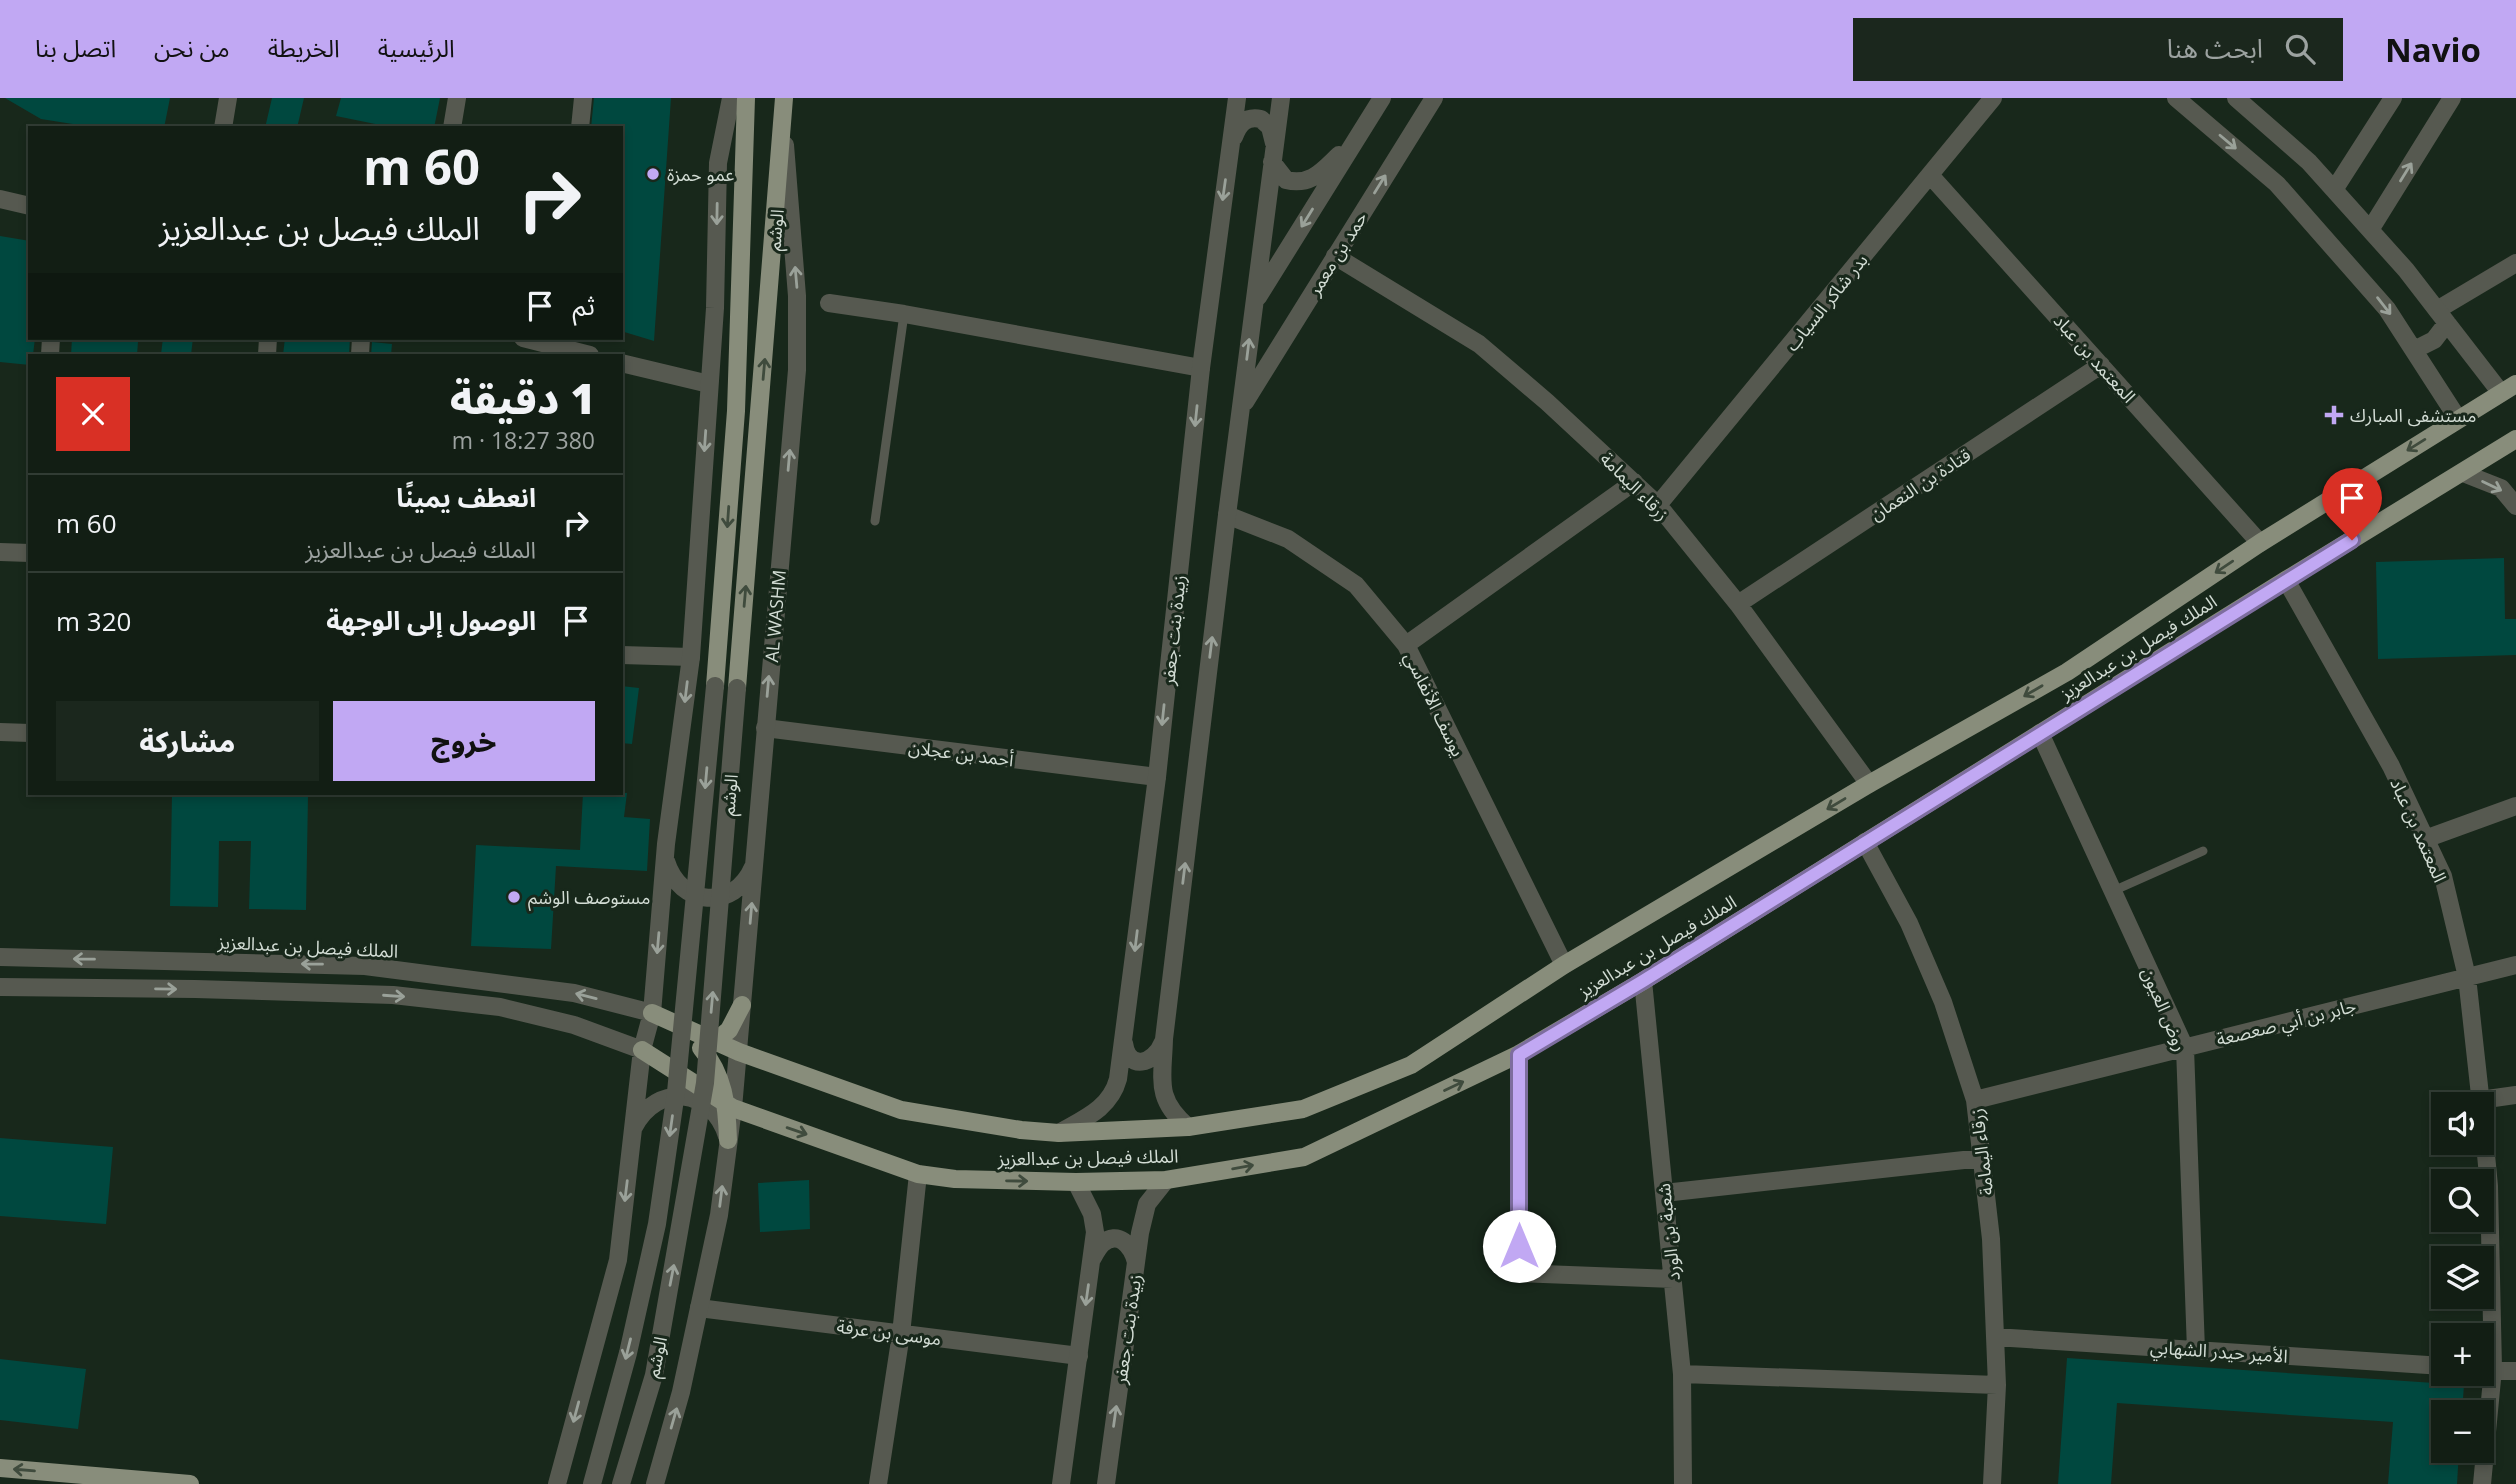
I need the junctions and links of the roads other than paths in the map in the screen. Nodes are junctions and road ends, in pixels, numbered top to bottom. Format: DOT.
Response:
graph roads {
  1 [pos="228,98"];
  2 [pos="457,98"];
  3 [pos="583,98"];
  4 [pos="731,98"];
  5 [pos="746,98"];
  6 [pos="784,98"];
  7 [pos="1237,98"];
  8 [pos="1281,98"];
  9 [pos="1382,98"];
  10 [pos="1434,98"];
  11 [pos="1993,98"];
  12 [pos="2176,98"];
  13 [pos="2236,98"];
  14 [pos="2393,98"];
  15 [pos="2452,98"];
  16 [pos="784,124"];
  17 [pos="223,126"];
  18 [pos="452,126"];
  19 [pos="580,126"];
  20 [pos="1359,136"];
  21 [pos="1230,148"];
  22 [pos="1273,154"];
  23 [pos="1930,175"];
  24 [pos="2334,190"];
  25 [pos="0,199"];
  26 [pos="28,206"];
  27 [pos="2370,230"];
  28 [pos="1335,256"];
  29 [pos="2516,263"];
  30 [pos="829,303"];
  31 [pos="1254,304"];
  32 [pos="904,314"];
  33 [pos="2442,317"];
  34 [pos="537,340"];
  35 [pos="559,343"];
  36 [pos="2414,350"];
  37 [pos="587,354"];
  38 [pos="623,363"];
  39 [pos="2101,365"];
  40 [pos="1201,368"];
  41 [pos="709,383"];
  42 [pos="2508,388"];
  43 [pos="1241,408"];
  44 [pos="2458,419"];
  45 [pos="2516,439"];
  46 [pos="2463,473"];
  47 [pos="1634,482"];
  48 [pos="1658,505"];
  49 [pos="2516,506"];
  50 [pos="1227,515"];
  51 [pos="875,521"];
  52 [pos="2260,543"];
  53 [pos="0,552"];
  54 [pos="28,553"];
  55 [pos="2286,580"];
  56 [pos="1738,604"];
  57 [pos="1406,645"];
  58 [pos="623,655"];
  59 [pos="691,657"];
  60 [pos="715,686"];
  61 [pos="737,688"];
  62 [pos="765,728"];
  63 [pos="0,732"];
  64 [pos="28,733"];
  65 [pos="2040,733"];
  66 [pos="1157,777"];
  67 [pos="1869,784"];
  68 [pos="2516,806"];
  69 [pos="2425,839"];
  70 [pos="1866,842"];
  71 [pos="666,844"];
  72 [pos="2203,851"];
  73 [pos="756,854"];
  74 [pos="2113,891"];
  75 [pos="0,957"];
  76 [pos="1564,965"];
  77 [pos="2516,965"];
  78 [pos="2467,977"];
  79 [pos="1643,981"];
  80 [pos="0,987"];
  81 [pos="742,1005"];
  82 [pos="652,1013"];
  83 [pos="1164,1039"];
  84 [pos="1124,1043"];
  85 [pos="710,1046"];
  86 [pos="2185,1048"];
  87 [pos="642,1050"];
  88 [pos="739,1052"];
  89 [pos="1519,1055"];
  90 [pos="2479,1092"];
  91 [pos="2516,1095"];
  92 [pos="1975,1100"];
  93 [pos="2494,1102"];
  94 [pos="730,1107"];
  95 [pos="1188,1127"];
  96 [pos="633,1130"];
  97 [pos="1059,1133"];
  98 [pos="728,1140"];
  99 [pos="2486,1155"];
  100 [pos="1982,1158"];
  101 [pos="918,1174"];
  102 [pos="1166,1181"];
  103 [pos="1076,1182"];
  104 [pos="1664,1193"];
  105 [pos="1092,1259"];
  106 [pos="1136,1262"];
  107 [pos="1672,1279"];
  108 [pos="699,1308"];
  109 [pos="2488,1323"];
  110 [pos="901,1334"];
  111 [pos="1995,1337"];
  112 [pos="2196,1350"];
  113 [pos="1079,1356"];
  114 [pos="2431,1365"];
  115 [pos="2494,1369"];
  116 [pos="2516,1371"];
  117 [pos="1682,1374"];
  118 [pos="1997,1385"];
  119 [pos="2486,1386"];
  120 [pos="0,1468"];
  121 [pos="190,1484"];
  122 [pos="557,1484"];
  123 [pos="592,1484"];
  124 [pos="621,1484"];
  125 [pos="655,1484"];
  126 [pos="878,1484"];
  127 [pos="1061,1484"];
  128 [pos="1107,1484"];
  129 [pos="1683,1484"];
  130 [pos="1992,1484"];
  131 [pos="2482,1484"];
  1 -- 17 [label="street"];
  2 -- 18 [label="street"];
  3 -- 19 [label="street"];
  4 -- 41 [label="street, one-way"];
  5 -- 60 [label="main road, الوشم, one-way"];
  6 -- 16 [label="main road, الوشم"];
  7 -- 21 [label="street, زبيدة بنت جعفر"];
  8 -- 22 [label="street"];
  9 -- 20 [label="street"];
  28 -- 10 [label="street, حمد بن معمر, one-way"];
  11 -- 23 [label="street, بدر شاكر السياب"];
  12 -- 36 [label="street, one-way"];
  13 -- 24 [label="street"];
  14 -- 24 [label="street"];
  27 -- 15 [label="street, one-way"];
  61 -- 16 [label="main road, الوشم, one-way"];
  62 -- 16 [label="street, AL WASHM, one-way"];
  20 -- 22 [label="street"];
  20 -- 31 [label="street, one-way"];
  21 -- 22 [label="street"];
  21 -- 40 [label="street, زبيدة بنت جعفر, one-way"];
  22 -- 31 [label="street"];
  23 -- 39 [label="street, المعتمد بن عباد"];
  23 -- 48 [label="street, بدر شاكر السياب"];
  24 -- 27 [label="street"];
  25 -- 26 [label="street"];
  27 -- 33 [label="street"];
  28 -- 43 [label="street, حمد بن معمر"];
  28 -- 47 [label="street, زرقاء اليمامة"];
  29 -- 33 [label="street"];
  30 -- 32 [label="street"];
  43 -- 31 [label="street, one-way"];
  32 -- 40 [label="street"];
  32 -- 51 [label="lane"];
  33 -- 36 [label="street"];
  33 -- 42 [label="street"];
  34 -- 35 [label="street"];
  35 -- 37 [label="street"];
  36 -- 44 [label="street"];
  38 -- 41 [label="street"];
  39 -- 52 [label="street, المعتمد بن عباد"];
  39 -- 56 [label="street, قتادة بن النعمان"];
  40 -- 66 [label="street, زبيدة بنت جعفر, one-way"];
  41 -- 59 [label="street, one-way"];
  42 -- 44 [label="main road, الملك فيصل بن عبدالعزيز"];
  43 -- 50 [label="street"];
  44 -- 52 [label="main road, الملك فيصل بن عبدالعزيز, one-way"];
  45 -- 46 [label="main road, الملك فيصل بن عبدالعزيز"];
  46 -- 49 [label="street, one-way"];
  46 -- 55 [label="main road, الملك فيصل بن عبدالعزيز"];
  47 -- 48 [label="street, زرقاء اليمامة"];
  47 -- 57 [label="street"];
  48 -- 56 [label="street, زرقاء اليمامة"];
  50 -- 57 [label="street, يوسف الأنفاسي"];
  83 -- 50 [label="street, one-way"];
  52 -- 67 [label="main road, الملك فيصل بن عبدالعزيز, one-way"];
  53 -- 54 [label="street"];
  55 -- 65 [label="main road, الملك فيصل بن عبدالعزيز"];
  55 -- 69 [label="street, المعتمد بن عباد"];
  56 -- 67 [label="street, زرقاء اليمامة"];
  57 -- 76 [label="street, يوسف الأنفاسي"];
  58 -- 59 [label="street"];
  59 -- 71 [label="street, one-way"];
  60 -- 123 [label="street, الوشم, one-way, bridge"];
  124 -- 61 [label="street, الوشم, one-way, bridge"];
  62 -- 66 [label="street, أحمد بن عجلان"];
  62 -- 73 [label="street, AL WASHM"];
  63 -- 64 [label="street"];
  65 -- 70 [label="main road, الملك فيصل بن عبدالعزيز"];
  65 -- 74 [label="street, روض العيون"];
  66 -- 84 [label="street, زبيدة بنت جعفر, one-way"];
  67 -- 76 [label="main road, الملك فيصل بن عبدالعزيز, one-way"];
  68 -- 69 [label="street"];
  69 -- 78 [label="street, المعتمد بن عباد"];
  70 -- 79 [label="main road, الملك فيصل بن عبدالعزيز"];
  70 -- 92 [label="street, زرقاء اليمامة"];
  71 -- 73 [label="street"];
  71 -- 82 [label="street, one-way"];
  72 -- 74 [label="lane"];
  81 -- 73 [label="street, AL WASHM, one-way"];
  74 -- 86 [label="street, روض العيون"];
  82 -- 75 [label="street, الملك فيصل بن عبدالعزيز, one-way"];
  76 -- 95 [label="main road, الملك فيصل بن عبدالعزيز"];
  77 -- 78 [label="street, جابر بن أبي صعصعة"];
  78 -- 86 [label="street, جابر بن أبي صعصعة"];
  78 -- 90 [label="street, المعتمد بن عباد"];
  79 -- 89 [label="main road, الملك فيصل بن عبدالعزيز"];
  79 -- 104 [label="street, شعبة بن الورد"];
  80 -- 87 [label="street, one-way"];
  81 -- 85 [label="main road"];
  81 -- 88 [label="street, AL WASHM"];
  82 -- 85 [label="main road, الملك فيصل بن عبدالعزيز"];
  82 -- 87 [label="street"];
  83 -- 84 [label="street"];
  83 -- 95 [label="street"];
  84 -- 97 [label="street, زبيدة بنت جعفر"];
  85 -- 87 [label="main road"];
  85 -- 88 [label="main road, الملك فيصل بن عبدالعزيز"];
  85 -- 94 [label="main road"];
  86 -- 92 [label="street, جابر بن أبي صعصعة"];
  86 -- 112 [label="street, روض العيون"];
  87 -- 94 [label="main road, الملك فيصل بن عبدالعزيز"];
  87 -- 96 [label="street"];
  88 -- 94 [label="street, AL WASHM"];
  88 -- 97 [label="main road, الملك فيصل بن عبدالعزيز"];
  102 -- 89 [label="main road, الملك فيصل بن عبدالعزيز, one-way"];
  89 -- 107 [label="street"];
  91 -- 93 [label="street"];
  92 -- 100 [label="street, زرقاء اليمامة"];
  94 -- 98 [label="main road"];
  94 -- 101 [label="main road, الملك فيصل بن عبدالعزيز, one-way"];
  95 -- 97 [label="main road, الملك فيصل بن عبدالعزيز"];
  96 -- 98 [label="street"];
  96 -- 122 [label="street, one-way"];
  108 -- 98 [label="street, الوشم, one-way"];
  99 -- 109 [label="street, المعتمد بن عباد"];
  100 -- 104 [label="street"];
  100 -- 111 [label="street, زرقاء اليمامة"];
  101 -- 103 [label="main road, الملك فيصل بن عبدالعزيز, one-way"];
  101 -- 110 [label="street"];
  102 -- 103 [label="main road, الملك فيصل بن عبدالعزيز"];
  102 -- 106 [label="street, زبيدة بنت جعفر"];
  103 -- 105 [label="street"];
  104 -- 107 [label="street, شعبة بن الورد"];
  105 -- 106 [label="street"];
  105 -- 113 [label="street, one-way"];
  128 -- 106 [label="street, زبيدة بنت جعفر, one-way"];
  107 -- 117 [label="street, شعبة بن الورد"];
  108 -- 110 [label="street, موسى بن عرفة"];
  125 -- 108 [label="street, الوشم, one-way"];
  110 -- 113 [label="street, موسى بن عرفة"];
  110 -- 126 [label="street"];
  111 -- 112 [label="street, الأمير حيدر الشهابي"];
  111 -- 118 [label="street, زرقاء اليمامة"];
  112 -- 114 [label="street, الأمير حيدر الشهابي"];
  113 -- 127 [label="street"];
  115 -- 116 [label="street"];
  117 -- 118 [label="street"];
  117 -- 129 [label="street, شعبة بن الورد"];
  118 -- 130 [label="street, زرقاء اليمامة"];
  119 -- 131 [label="street, المعتمد بن عباد"];
  121 -- 120 [label="main road, one-way"];
}
